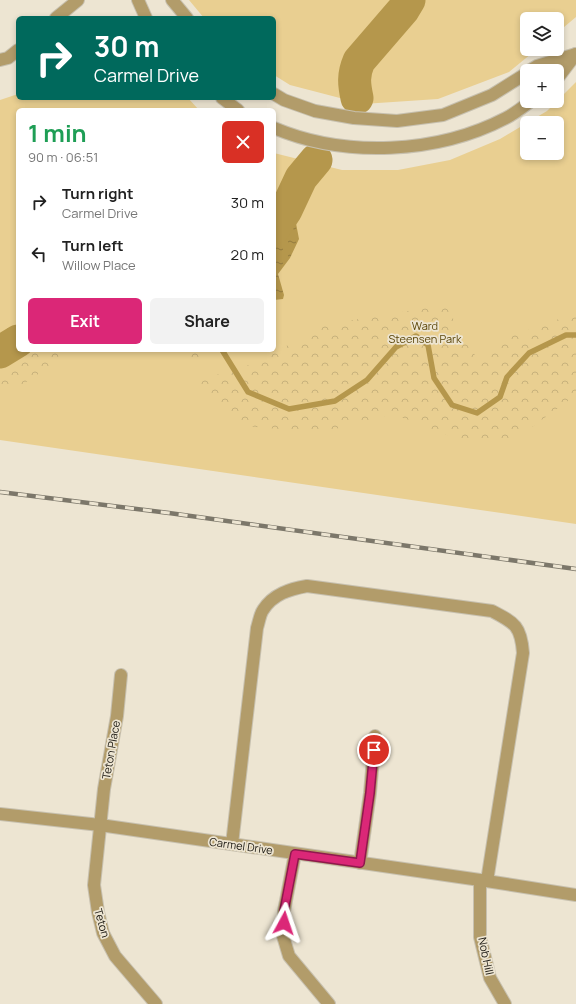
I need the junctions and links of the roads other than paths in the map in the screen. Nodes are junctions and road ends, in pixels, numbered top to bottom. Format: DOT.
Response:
graph roads {
  1 [pos="78,0"];
  2 [pos="138,0"];
  3 [pos="172,0"];
  4 [pos="58,16"];
  5 [pos="145,16"];
  6 [pos="185,16"];
  7 [pos="16,52"];
  8 [pos="576,54"];
  9 [pos="0,60"];
  10 [pos="544,64"];
  11 [pos="564,70"];
  12 [pos="520,77"];
  13 [pos="276,95"];
  14 [pos="225,100"];
  15 [pos="235,108"];
  16 [pos="521,108"];
  17 [pos="276,129"];
  18 [pos="121,675"];
  19 [pos="375,736"];
  20 [pos="0,814"];
  21 [pos="100,825"];
  22 [pos="232,844"];
  23 [pos="295,854"];
  24 [pos="360,863"];
  25 [pos="484,880"];
  26 [pos="576,895"];
  27 [pos="156,1004"];
  28 [pos="329,1004"];
  29 [pos="505,1004"];
  1 -- 4 [label="street"];
  2 -- 5 [label="street"];
  3 -- 6 [label="street"];
  7 -- 9 [label="street"];
  8 -- 10 [label="street"];
  8 -- 11 [label="street"];
  12 -- 13 [label="street"];
  14 -- 15 [label="street"];
  16 -- 17 [label="street"];
  18 -- 21 [label="street, Teton Place"];
  19 -- 24 [label="street"];
  20 -- 21 [label="street, Carmel Drive"];
  21 -- 22 [label="street, Carmel Drive"];
  21 -- 27 [label="street, Teton"];
  22 -- 23 [label="street, Carmel Drive"];
  22 -- 25 [label="street, Nob Hill"];
  23 -- 24 [label="street, Carmel Drive"];
  23 -- 28 [label="street"];
  24 -- 25 [label="street, Carmel Drive"];
  25 -- 26 [label="street, Carmel Drive"];
  25 -- 29 [label="street, Nob Hill"];
}
